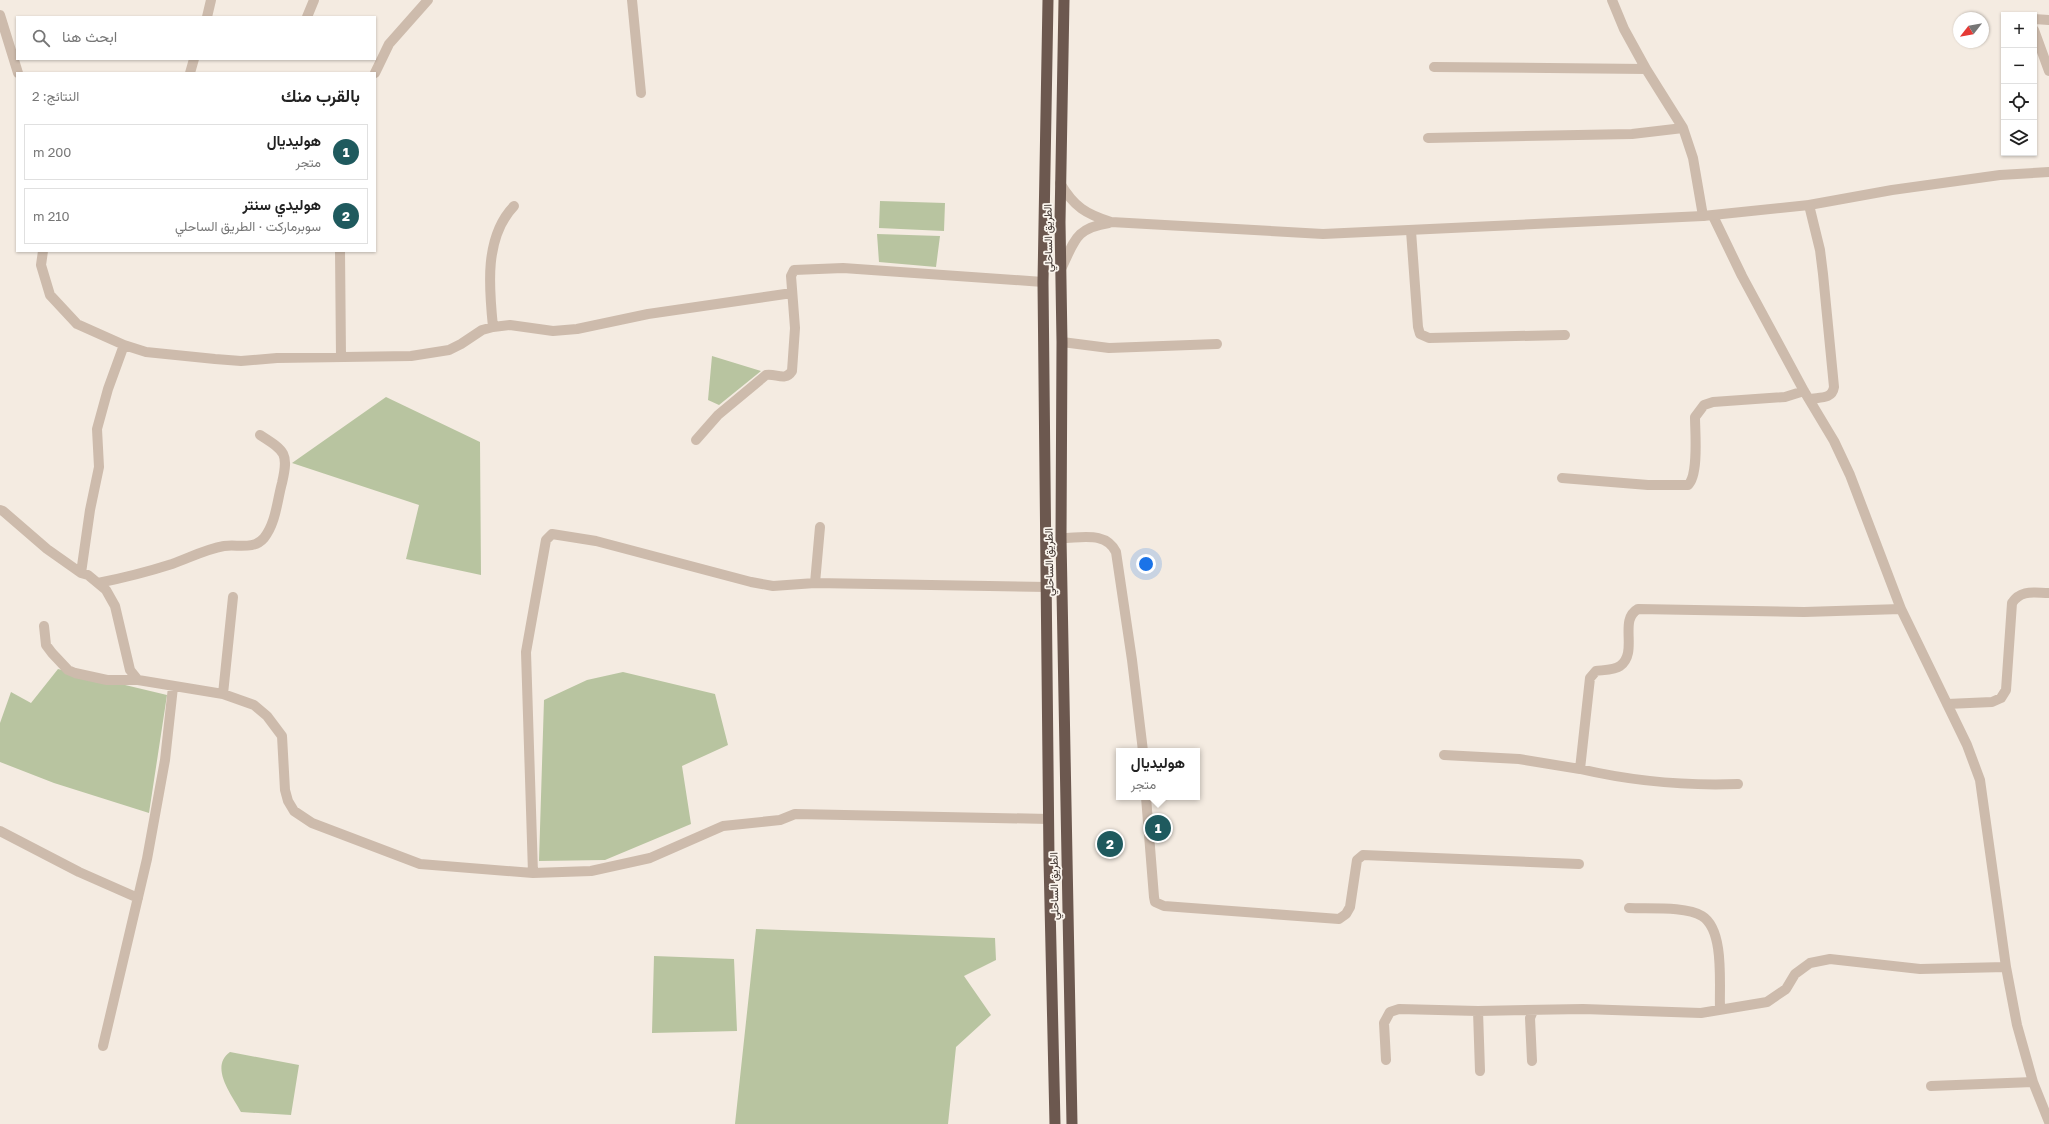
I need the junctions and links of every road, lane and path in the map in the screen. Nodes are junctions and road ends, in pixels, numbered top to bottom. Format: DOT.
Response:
graph roads {
  1 [pos="212,0"];
  2 [pos="314,0"];
  3 [pos="428,0"];
  4 [pos="632,0"];
  5 [pos="1048,0"];
  6 [pos="1064,0"];
  7 [pos="1612,0"];
  8 [pos="0,15"];
  9 [pos="207,16"];
  10 [pos="307,16"];
  11 [pos="2037,19"];
  12 [pos="2049,20"];
  13 [pos="2037,38"];
  14 [pos="194,60"];
  15 [pos="1434,67"];
  16 [pos="1646,69"];
  17 [pos="2049,71"];
  18 [pos="18,72"];
  19 [pos="190,72"];
  20 [pos="375,72"];
  21 [pos="641,93"];
  22 [pos="1683,128"];
  23 [pos="1428,138"];
  24 [pos="2049,172"];
  25 [pos="1060,182"];
  26 [pos="1808,205"];
  27 [pos="514,206"];
  28 [pos="1708,216"];
  29 [pos="1111,222"];
  30 [pos="1411,231"];
  31 [pos="43,252"];
  32 [pos="340,252"];
  33 [pos="1062,267"];
  34 [pos="1042,282"];
  35 [pos="792,293"];
  36 [pos="493,327"];
  37 [pos="1565,335"];
  38 [pos="1062,342"];
  39 [pos="1217,344"];
  40 [pos="124,345"];
  41 [pos="341,357"];
  42 [pos="1806,395"];
  43 [pos="260,435"];
  44 [pos="696,440"];
  45 [pos="1562,478"];
  46 [pos="0,510"];
  47 [pos="820,526"];
  48 [pos="1061,538"];
  49 [pos="81,573"];
  50 [pos="98,583"];
  51 [pos="815,583"];
  52 [pos="1048,587"];
  53 [pos="2049,593"];
  54 [pos="233,597"];
  55 [pos="1900,609"];
  56 [pos="44,626"];
  57 [pos="138,680"];
  58 [pos="173,687"];
  59 [pos="223,694"];
  60 [pos="1947,704"];
  61 [pos="1143,748"];
  62 [pos="1444,755"];
  63 [pos="1580,769"];
  64 [pos="1738,784"];
  65 [pos="1146,800"];
  66 [pos="1049,819"];
  67 [pos="0,831"];
  68 [pos="1579,864"];
  69 [pos="533,873"];
  70 [pos="138,898"];
  71 [pos="1629,908"];
  72 [pos="2006,967"];
  73 [pos="1720,1009"];
  74 [pos="1478,1011"];
  75 [pos="1533,1011"];
  76 [pos="103,1046"];
  77 [pos="1386,1060"];
  78 [pos="1532,1061"];
  79 [pos="1480,1070"];
  80 [pos="2033,1082"];
  81 [pos="1931,1086"];
  82 [pos="2049,1121"];
  83 [pos="1055,1124"];
  84 [pos="1072,1124"];
  1 -- 9 [label="street"];
  2 -- 10 [label="street"];
  3 -- 20 [label="street"];
  4 -- 21 [label="street"];
  5 -- 34 [label="highway, الطريق الساحلي"];
  6 -- 25 [label="highway, الطريق الساحلي"];
  7 -- 16 [label="street"];
  8 -- 18 [label="street"];
  11 -- 12 [label="street"];
  13 -- 17 [label="street"];
  14 -- 19 [label="street"];
  15 -- 16 [label="street"];
  16 -- 22 [label="street"];
  22 -- 23 [label="street"];
  22 -- 28 [label="street"];
  24 -- 26 [label="street"];
  25 -- 29 [label="street"];
  25 -- 33 [label="highway, الطريق الساحلي"];
  26 -- 28 [label="street"];
  26 -- 42 [label="street"];
  27 -- 36 [label="street"];
  28 -- 30 [label="street"];
  28 -- 42 [label="street"];
  29 -- 30 [label="street"];
  29 -- 33 [label="street"];
  30 -- 37 [label="street"];
  31 -- 40 [label="street"];
  32 -- 41 [label="street"];
  33 -- 38 [label="highway, الطريق الساحلي"];
  34 -- 35 [label="street"];
  34 -- 52 [label="highway, الطريق الساحلي"];
  35 -- 36 [label="street"];
  35 -- 44 [label="street"];
  36 -- 41 [label="street"];
  38 -- 39 [label="street"];
  38 -- 48 [label="highway, الطريق الساحلي"];
  40 -- 41 [label="street"];
  40 -- 49 [label="street"];
  42 -- 45 [label="street"];
  42 -- 55 [label="street"];
  43 -- 50 [label="street"];
  46 -- 49 [label="street"];
  47 -- 51 [label="street"];
  48 -- 61 [label="street"];
  48 -- 84 [label="highway, الطريق الساحلي"];
  49 -- 50 [label="street"];
  50 -- 57 [label="street"];
  51 -- 52 [label="street"];
  51 -- 69 [label="street"];
  52 -- 66 [label="highway, الطريق الساحلي"];
  53 -- 60 [label="street"];
  54 -- 59 [label="street"];
  55 -- 60 [label="street"];
  55 -- 63 [label="street"];
  56 -- 57 [label="street"];
  57 -- 58 [label="street"];
  58 -- 59 [label="street"];
  58 -- 70 [label="street"];
  59 -- 69 [label="street"];
  60 -- 72 [label="street"];
  62 -- 63 [label="street"];
  63 -- 64 [label="street"];
  65 -- 68 [label="street"];
  66 -- 69 [label="street"];
  66 -- 83 [label="highway, الطريق الساحلي"];
  67 -- 70 [label="street"];
  70 -- 76 [label="street"];
  71 -- 73 [label="street"];
  72 -- 73 [label="street"];
  72 -- 80 [label="street"];
  73 -- 75 [label="street"];
  74 -- 75 [label="street"];
  74 -- 77 [label="street"];
  74 -- 79 [label="street"];
  75 -- 78 [label="street"];
  80 -- 81 [label="street"];
  80 -- 82 [label="street"];
}
